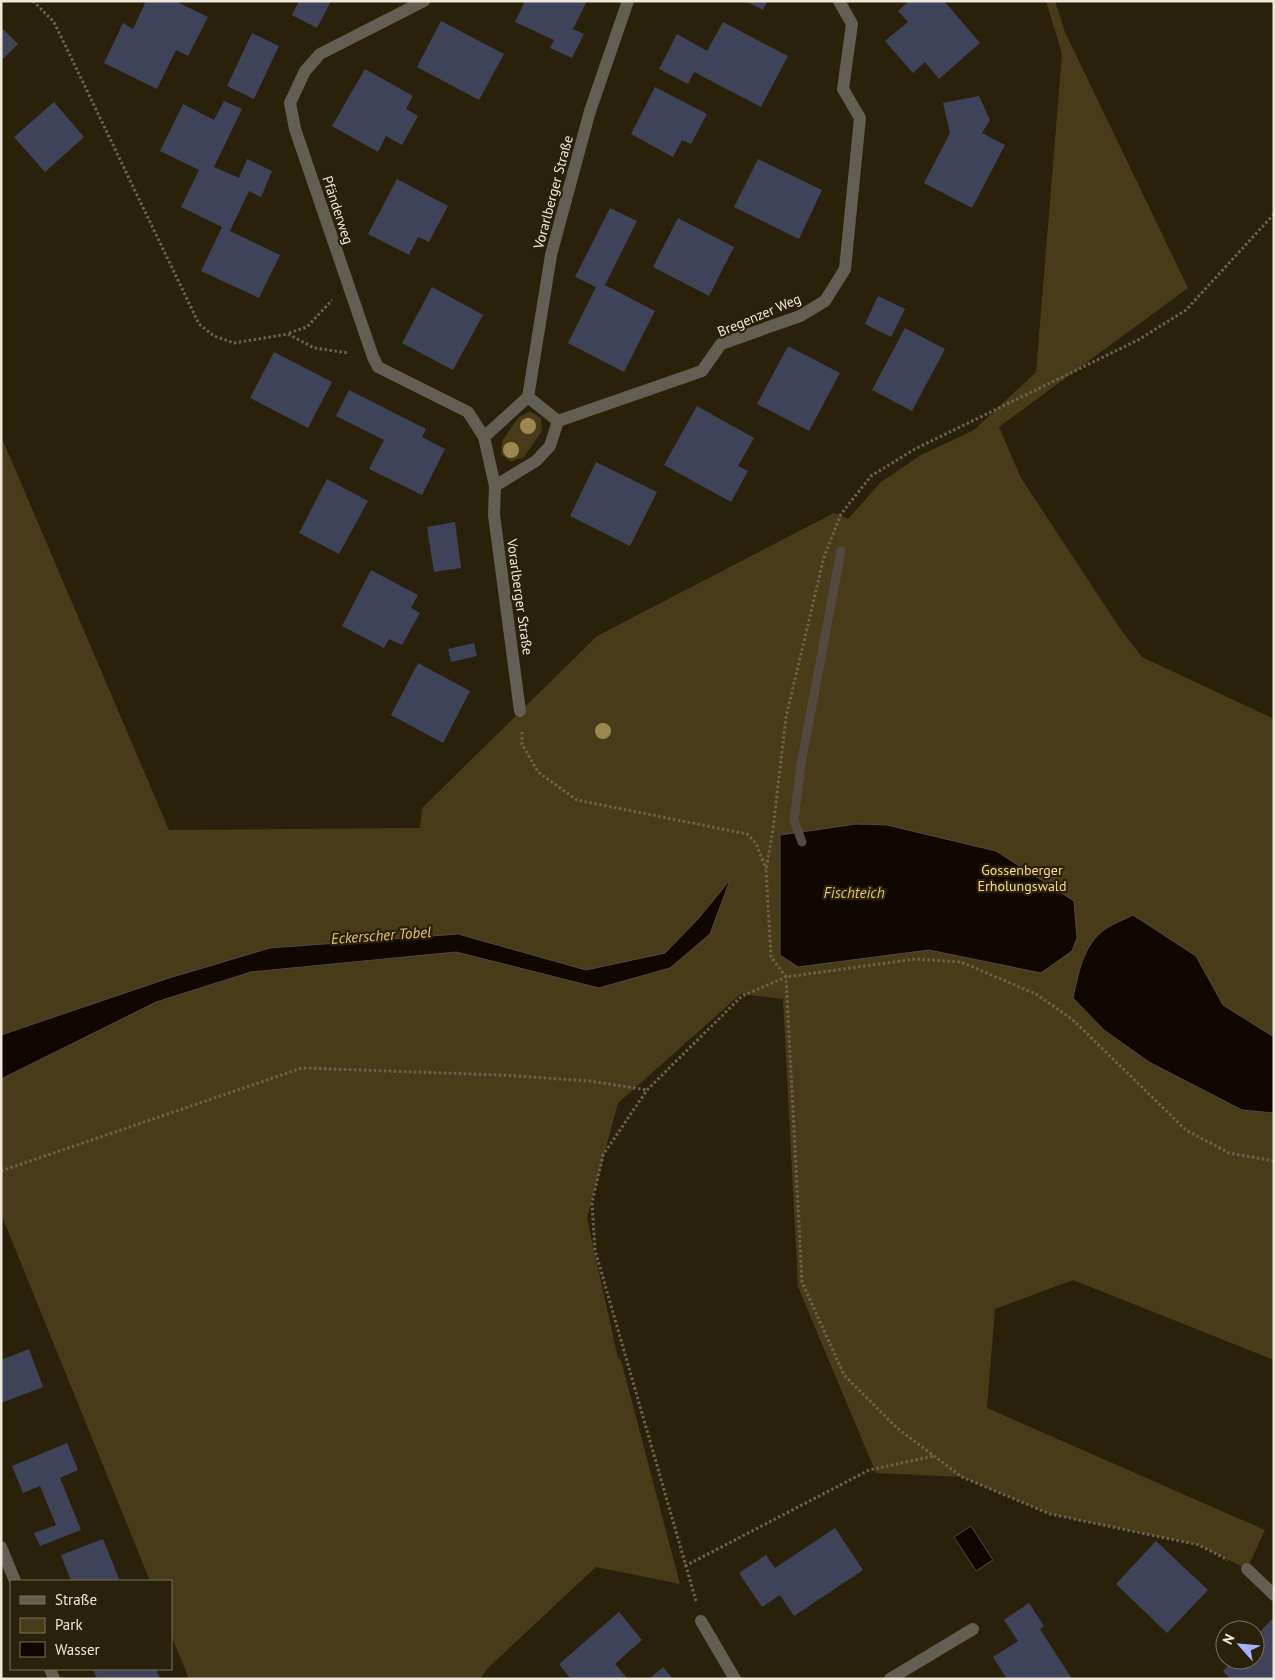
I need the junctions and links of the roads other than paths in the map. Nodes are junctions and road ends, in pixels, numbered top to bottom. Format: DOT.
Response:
graph roads {
  1 [pos="424,1"];
  2 [pos="628,1"];
  3 [pos="839,1"];
  4 [pos="528,396"];
  5 [pos="558,421"];
  6 [pos="484,437"];
  7 [pos="494,486"];
  8 [pos="520,711"];
  9 [pos="1,1547"];
  10 [pos="1246,1569"];
  11 [pos="15,1580"];
  12 [pos="1274,1595"];
  13 [pos="701,1621"];
  14 [pos="973,1629"];
  15 [pos="735,1679"];
  16 [pos="890,1679"];
  1 -- 6 [label="street, Pfänderweg"];
  2 -- 4 [label="street, Vorarlberger Straße"];
  3 -- 5 [label="street, Bregenzer Weg"];
  4 -- 5 [label="street"];
  4 -- 6 [label="street"];
  5 -- 7 [label="street"];
  6 -- 7 [label="street, Vorarlberger Straße"];
  7 -- 8 [label="street, Vorarlberger Straße"];
  9 -- 11 [label="street"];
  10 -- 12 [label="street"];
  13 -- 15 [label="street"];
  14 -- 16 [label="street"];
}
